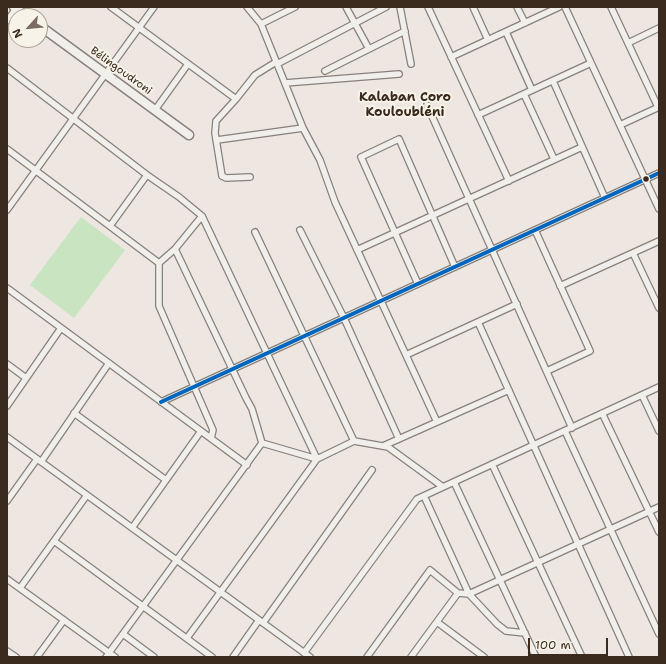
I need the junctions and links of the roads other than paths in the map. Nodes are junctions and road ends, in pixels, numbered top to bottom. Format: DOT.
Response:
graph roads {
  1 [pos="111,7"];
  2 [pos="154,7"];
  3 [pos="247,7"];
  4 [pos="294,7"];
  5 [pos="346,7"];
  6 [pos="386,7"];
  7 [pos="400,7"];
  8 [pos="428,7"];
  9 [pos="473,7"];
  10 [pos="518,7"];
  11 [pos="560,7"];
  12 [pos="565,7"];
  13 [pos="611,7"];
  14 [pos="355,23"];
  15 [pos="525,23"];
  16 [pos="261,24"];
  17 [pos="139,28"];
  18 [pos="659,28"];
  19 [pos="405,31"];
  20 [pos="48,32"];
  21 [pos="506,32"];
  22 [pos="488,40"];
  23 [pos="628,43"];
  24 [pos="368,49"];
  25 [pos="451,57"];
  26 [pos="277,63"];
  27 [pos="591,63"];
  28 [pos="188,64"];
  29 [pos="411,64"];
  30 [pos="7,68"];
  31 [pos="325,71"];
  32 [pos="106,74"];
  33 [pos="399,74"];
  34 [pos="553,81"];
  35 [pos="285,83"];
  36 [pos="532,90"];
  37 [pos="524,94"];
  38 [pos="236,99"];
  39 [pos="428,105"];
  40 [pos="658,107"];
  41 [pos="155,110"];
  42 [pos="478,115"];
  43 [pos="73,118"];
  44 [pos="620,125"];
  45 [pos="303,128"];
  46 [pos="189,135"];
  47 [pos="217,140"];
  48 [pos="582,146"];
  49 [pos="7,149"];
  50 [pos="554,160"];
  51 [pos="35,170"];
  52 [pos="659,173"];
  53 [pos="147,175"];
  54 [pos="250,177"];
  55 [pos="509,180"];
  56 [pos="645,180"];
  57 [pos="605,198"];
  58 [pos="469,199"];
  59 [pos="659,209"];
  60 [pos="7,210"];
  61 [pos="202,216"];
  62 [pos="432,216"];
  63 [pos="110,226"];
  64 [pos="300,230"];
  65 [pos="534,230"];
  66 [pos="255,232"];
  67 [pos="395,233"];
  68 [pos="659,241"];
  69 [pos="175,249"];
  70 [pos="358,250"];
  71 [pos="492,250"];
  72 [pos="633,252"];
  73 [pos="159,263"];
  74 [pos="455,267"];
  75 [pos="418,284"];
  76 [pos="560,286"];
  77 [pos="7,288"];
  78 [pos="381,301"];
  79 [pos="517,304"];
  80 [pos="659,306"];
  81 [pos="344,318"];
  82 [pos="478,322"];
  83 [pos="62,328"];
  84 [pos="303,337"];
  85 [pos="267,353"];
  86 [pos="406,355"];
  87 [pos="108,363"];
  88 [pos="7,364"];
  89 [pos="233,369"];
  90 [pos="547,372"];
  91 [pos="26,378"];
  92 [pos="194,387"];
  93 [pos="659,387"];
  94 [pos="509,390"];
  95 [pos="642,395"];
  96 [pos="161,402"];
  97 [pos="7,406"];
  98 [pos="74,413"];
  99 [pos="602,413"];
  100 [pos="437,422"];
  101 [pos="572,428"];
  102 [pos="201,431"];
  103 [pos="565,431"];
  104 [pos="659,431"];
  105 [pos="7,437"];
  106 [pos="211,438"];
  107 [pos="399,439"];
  108 [pos="354,441"];
  109 [pos="262,443"];
  110 [pos="534,445"];
  111 [pos="382,446"];
  112 [pos="317,459"];
  113 [pos="39,461"];
  114 [pos="492,464"];
  115 [pos="247,465"];
  116 [pos="372,470"];
  117 [pos="166,480"];
  118 [pos="454,482"];
  119 [pos="443,487"];
  120 [pos="87,495"];
  121 [pos="424,496"];
  122 [pos="7,501"];
  123 [pos="659,507"];
  124 [pos="649,512"];
  125 [pos="132,528"];
  126 [pos="610,529"];
  127 [pos="659,532"];
  128 [pos="54,541"];
  129 [pos="578,544"];
  130 [pos="177,561"];
  131 [pos="538,562"];
  132 [pos="7,579"];
  133 [pos="500,580"];
  134 [pos="20,588"];
  135 [pos="220,592"];
  136 [pos="458,593"];
  137 [pos="469,594"];
  138 [pos="143,606"];
  139 [pos="64,620"];
  140 [pos="261,622"];
  141 [pos="437,622"];
  142 [pos="659,632"];
  143 [pos="525,633"];
  144 [pos="123,634"];
  145 [pos="187,638"];
  146 [pos="7,651"];
  147 [pos="304,653"];
  148 [pos="108,655"];
  149 [pos="370,656"];
  150 [pos="16,657"];
  151 [pos="37,657"];
  152 [pos="115,657"];
  153 [pos="154,657"];
  154 [pos="212,657"];
  155 [pos="233,657"];
  156 [pos="310,657"];
  157 [pos="411,657"];
  158 [pos="484,657"];
  159 [pos="536,657"];
  160 [pos="582,657"];
  161 [pos="630,657"];
  1 -- 17 [label="street"];
  2 -- 17 [label="street"];
  3 -- 16 [label="street"];
  4 -- 16 [label="street"];
  5 -- 14 [label="street"];
  6 -- 14 [label="street"];
  7 -- 19 [label="street"];
  8 -- 25 [label="street"];
  9 -- 22 [label="street"];
  10 -- 15 [label="street"];
  11 -- 15 [label="street"];
  12 -- 27 [label="street"];
  13 -- 23 [label="street"];
  14 -- 24 [label="street"];
  14 -- 26 [label="street"];
  15 -- 21 [label="street"];
  16 -- 26 [label="street"];
  17 -- 28 [label="street"];
  17 -- 32 [label="street"];
  18 -- 23 [label="street"];
  19 -- 24 [label="street"];
  19 -- 29 [label="street"];
  20 -- 32 [label="street, Bélingoudroni"];
  21 -- 22 [label="street"];
  21 -- 36 [label="street"];
  22 -- 25 [label="street"];
  23 -- 40 [label="street"];
  24 -- 31 [label="street"];
  25 -- 42 [label="street"];
  26 -- 35 [label="street"];
  26 -- 38 [label="street"];
  27 -- 34 [label="street"];
  27 -- 44 [label="street"];
  28 -- 38 [label="street"];
  28 -- 41 [label="street"];
  30 -- 43 [label="street"];
  32 -- 41 [label="street, Bélingoudroni"];
  32 -- 43 [label="street"];
  33 -- 35 [label="street"];
  34 -- 36 [label="street"];
  34 -- 48 [label="street"];
  35 -- 45 [label="street"];
  36 -- 37 [label="street"];
  37 -- 42 [label="street"];
  37 -- 50 [label="street"];
  38 -- 47 [label="street"];
  39 -- 58 [label="street"];
  40 -- 44 [label="street"];
  41 -- 46 [label="street, Bélingoudroni"];
  42 -- 55 [label="street"];
  43 -- 51 [label="street"];
  43 -- 53 [label="street"];
  44 -- 56 [label="street"];
  45 -- 47 [label="street"];
  45 -- 70 [label="street"];
  47 -- 54 [label="street"];
  48 -- 50 [label="street"];
  48 -- 57 [label="street"];
  49 -- 51 [label="street"];
  50 -- 55 [label="street"];
  51 -- 60 [label="street"];
  51 -- 63 [label="street"];
  52 -- 56 [label="street"];
  53 -- 61 [label="street"];
  53 -- 63 [label="street"];
  55 -- 58 [label="street"];
  56 -- 57 [label="street"];
  56 -- 59 [label="street"];
  57 -- 65 [label="street"];
  58 -- 62 [label="street"];
  58 -- 71 [label="street"];
  61 -- 69 [label="street"];
  61 -- 85 [label="street"];
  62 -- 67 [label="street"];
  62 -- 67 [label="street"];
  62 -- 74 [label="street"];
  63 -- 73 [label="street"];
  64 -- 81 [label="street"];
  65 -- 71 [label="street"];
  65 -- 76 [label="street"];
  66 -- 84 [label="street"];
  67 -- 70 [label="street"];
  67 -- 75 [label="street"];
  68 -- 72 [label="street"];
  69 -- 73 [label="street"];
  69 -- 89 [label="street"];
  70 -- 78 [label="street"];
  71 -- 74 [label="street"];
  71 -- 79 [label="street"];
  72 -- 76 [label="street"];
  72 -- 80 [label="street"];
  73 -- 92 [label="street"];
  74 -- 75 [label="street"];
  75 -- 78 [label="street"];
  76 -- 90 [label="street"];
  77 -- 83 [label="street"];
  78 -- 81 [label="street"];
  78 -- 86 [label="street"];
  79 -- 82 [label="street"];
  79 -- 90 [label="street"];
  81 -- 84 [label="street"];
  81 -- 107 [label="street"];
  82 -- 86 [label="street"];
  82 -- 94 [label="street"];
  83 -- 87 [label="street"];
  83 -- 91 [label="street"];
  84 -- 85 [label="street"];
  84 -- 108 [label="street"];
  85 -- 89 [label="street"];
  85 -- 112 [label="street"];
  86 -- 100 [label="street"];
  87 -- 96 [label="street"];
  87 -- 98 [label="street"];
  88 -- 91 [label="street"];
  89 -- 92 [label="street"];
  89 -- 109 [label="street"];
  90 -- 101 [label="street"];
  91 -- 97 [label="street"];
  92 -- 96 [label="street"];
  92 -- 106 [label="street"];
  93 -- 95 [label="street"];
  94 -- 100 [label="street"];
  94 -- 110 [label="street"];
  95 -- 99 [label="street"];
  95 -- 104 [label="street"];
  96 -- 102 [label="street"];
  98 -- 113 [label="street"];
  98 -- 117 [label="street"];
  99 -- 101 [label="street"];
  99 -- 124 [label="street"];
  100 -- 107 [label="street"];
  101 -- 103 [label="street"];
  102 -- 106 [label="street"];
  102 -- 117 [label="street"];
  103 -- 110 [label="street"];
  103 -- 126 [label="street"];
  105 -- 113 [label="street"];
  106 -- 115 [label="street"];
  107 -- 111 [label="street"];
  108 -- 111 [label="street"];
  108 -- 112 [label="street"];
  109 -- 112 [label="street"];
  109 -- 115 [label="street"];
  110 -- 114 [label="street"];
  110 -- 129 [label="street"];
  111 -- 119 [label="street"];
  112 -- 135 [label="street"];
  113 -- 120 [label="street"];
  113 -- 122 [label="street"];
  114 -- 118 [label="street"];
  114 -- 131 [label="street"];
  115 -- 130 [label="street"];
  116 -- 140 [label="street"];
  117 -- 125 [label="street"];
  118 -- 119 [label="street"];
  118 -- 133 [label="street"];
  119 -- 121 [label="street"];
  120 -- 125 [label="street"];
  120 -- 128 [label="street"];
  121 -- 137 [label="street"];
  121 -- 147 [label="street"];
  123 -- 124 [label="street"];
  124 -- 126 [label="street"];
  124 -- 127 [label="street"];
  125 -- 130 [label="street"];
  126 -- 129 [label="street"];
  126 -- 142 [label="street"];
  128 -- 134 [label="street"];
  128 -- 138 [label="street"];
  129 -- 131 [label="street"];
  129 -- 161 [label="street"];
  130 -- 135 [label="street"];
  130 -- 138 [label="street"];
  131 -- 133 [label="street"];
  131 -- 160 [label="street"];
  132 -- 134 [label="street"];
  133 -- 137 [label="street"];
  133 -- 143 [label="street"];
  134 -- 139 [label="street"];
  135 -- 140 [label="street"];
  135 -- 145 [label="street"];
  136 -- 137 [label="street"];
  136 -- 141 [label="street"];
  136 -- 149 [label="street"];
  137 -- 143 [label="street"];
  138 -- 144 [label="street"];
  138 -- 145 [label="street"];
  139 -- 148 [label="street"];
  139 -- 151 [label="street"];
  140 -- 147 [label="street"];
  140 -- 155 [label="street"];
  141 -- 157 [label="street"];
  141 -- 158 [label="street"];
  143 -- 159 [label="street"];
  144 -- 148 [label="street"];
  144 -- 153 [label="street"];
  145 -- 154 [label="street"];
  146 -- 150 [label="street"];
  147 -- 156 [label="street"];
  148 -- 152 [label="street"];
}
